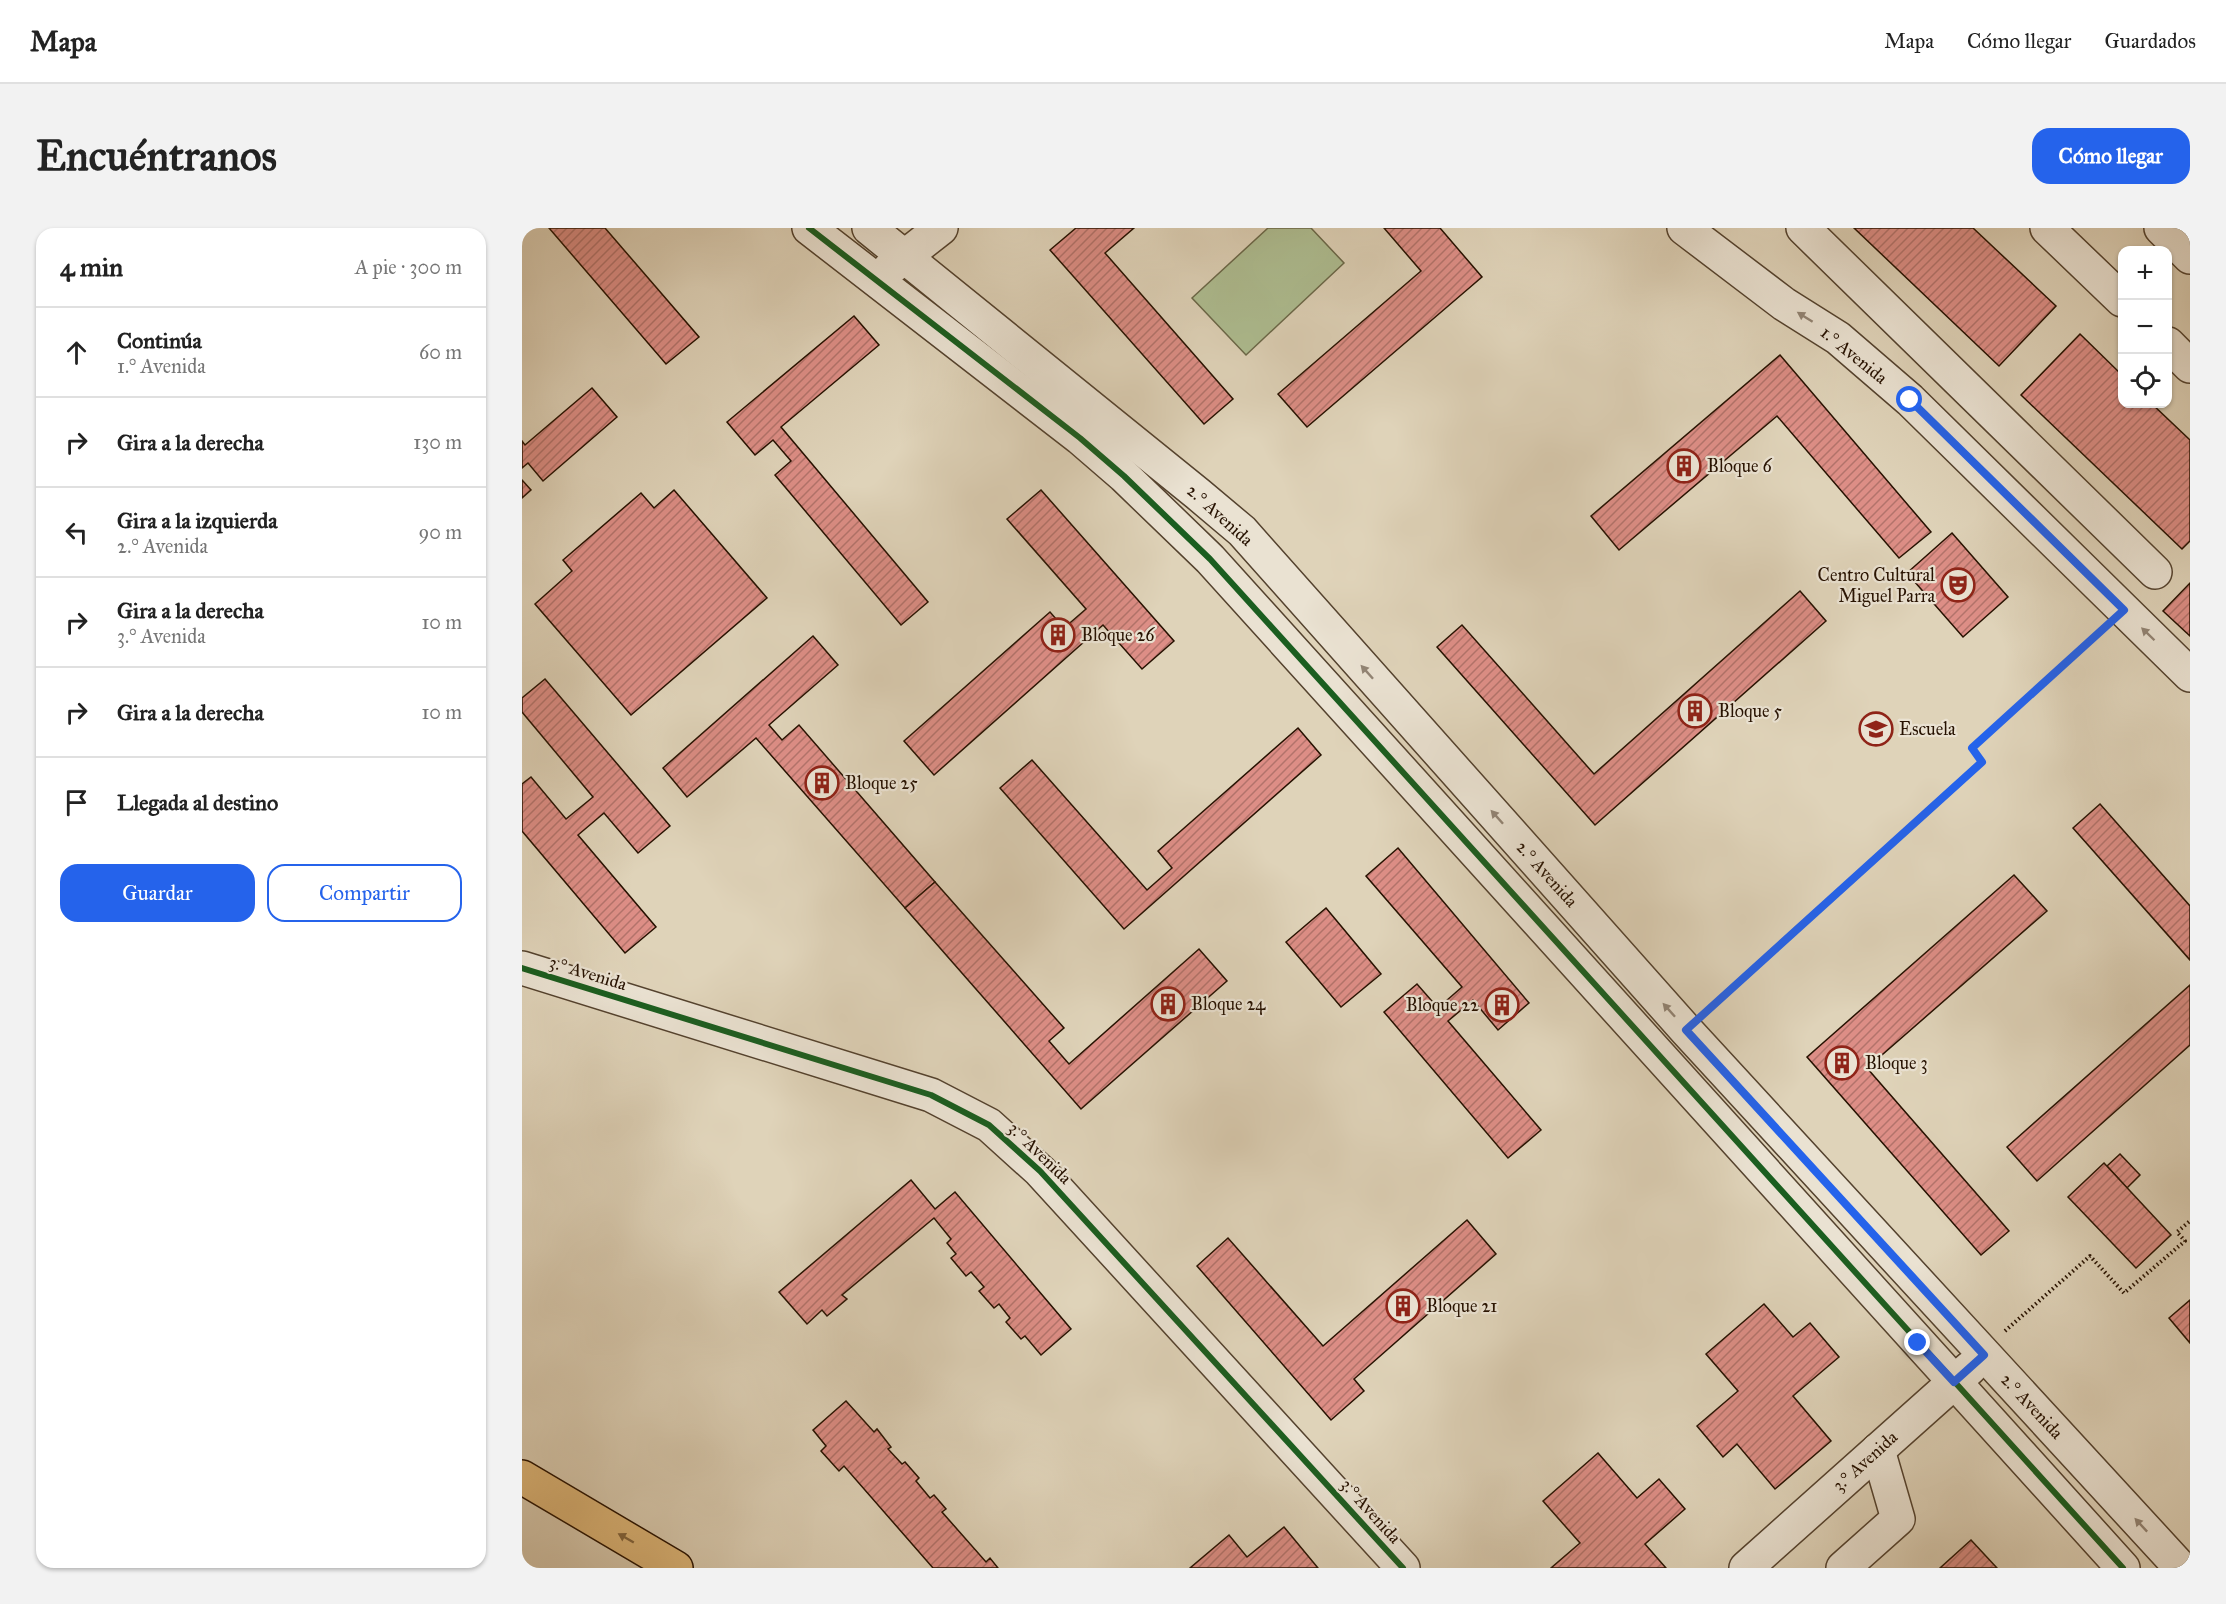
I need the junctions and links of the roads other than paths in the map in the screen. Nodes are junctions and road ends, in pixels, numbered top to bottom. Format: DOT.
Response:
graph roads {
  1 [pos="809,228"];
  2 [pos="869,228"];
  3 [pos="941,228"];
  4 [pos="1803,228"];
  5 [pos="2047,228"];
  6 [pos="2161,228"];
  7 [pos="1698,231"];
  8 [pos="904,256"];
  9 [pos="2190,257"];
  10 [pos="877,280"];
  11 [pos="2118,296"];
  12 [pos="2172,348"];
  13 [pos="2190,366"];
  14 [pos="2155,572"];
  15 [pos="2190,675"];
  16 [pos="522,968"];
  17 [pos="1983,1353"];
  18 [pos="1954,1382"];
  19 [pos="1878,1450"];
  20 [pos="522,1477"];
  21 [pos="676,1568"];
  22 [pos="1403,1568"];
  23 [pos="1746,1568"];
  24 [pos="1844,1568"];
  25 [pos="2123,1568"];
  26 [pos="2181,1568"];
  1 -- 10 [label="street"];
  2 -- 8 [label="street, 2.° Avenida"];
  3 -- 8 [label="street"];
  4 -- 14 [label="street"];
  5 -- 11 [label="street"];
  6 -- 9 [label="street"];
  15 -- 7 [label="street, 1.° Avenida, one-way"];
  8 -- 10 [label="street"];
  17 -- 8 [label="street, 2.° Avenida, one-way"];
  10 -- 18 [label="street"];
  12 -- 13 [label="street"];
  16 -- 22 [label="street, 3.° Avenida"];
  17 -- 18 [label="street, 3.° Avenida"];
  26 -- 17 [label="street, 2.° Avenida, one-way"];
  18 -- 19 [label="street, 3.° Avenida"];
  18 -- 25 [label="street"];
  19 -- 23 [label="street, 3.° Avenida"];
  19 -- 24 [label="street"];
  21 -- 20 [label="main road, one-way"];
}
